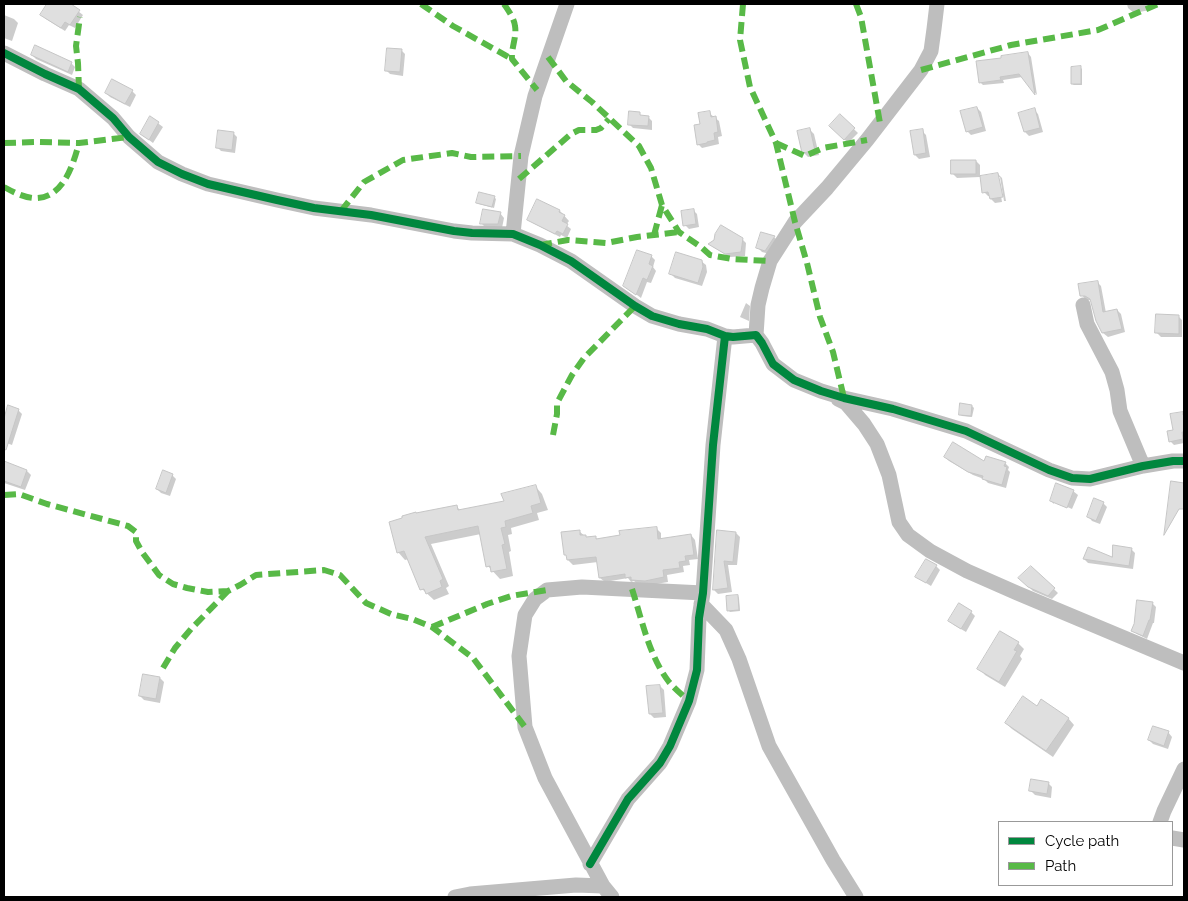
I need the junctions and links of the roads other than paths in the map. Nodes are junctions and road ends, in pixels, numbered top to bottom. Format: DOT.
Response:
graph roads {
  1 [pos="937,4"];
  2 [pos="566,5"];
  3 [pos="4,53"];
  4 [pos="514,234"];
  5 [pos="1082,306"];
  6 [pos="756,335"];
  7 [pos="725,336"];
  8 [pos="821,391"];
  9 [pos="1184,461"];
  10 [pos="1143,466"];
  11 [pos="702,598"];
  12 [pos="1184,663"];
  13 [pos="1184,769"];
  14 [pos="1160,821"];
  15 [pos="590,864"];
  16 [pos="608,892"];
  17 [pos="455,897"];
  18 [pos="856,897"];
  1 -- 6 [label="street"];
  2 -- 4 [label="street"];
  3 -- 4 [label="street"];
  4 -- 7 [label="street"];
  5 -- 10 [label="street"];
  6 -- 7 [label="street"];
  6 -- 8 [label="street"];
  7 -- 11 [label="street"];
  8 -- 10 [label="street"];
  8 -- 12 [label="street"];
  9 -- 10 [label="street"];
  11 -- 15 [label="street"];
  11 -- 15 [label="street"];
  11 -- 18 [label="street"];
  13 -- 14 [label="street"];
  15 -- 16 [label="street"];
  16 -- 17 [label="street"];
}
